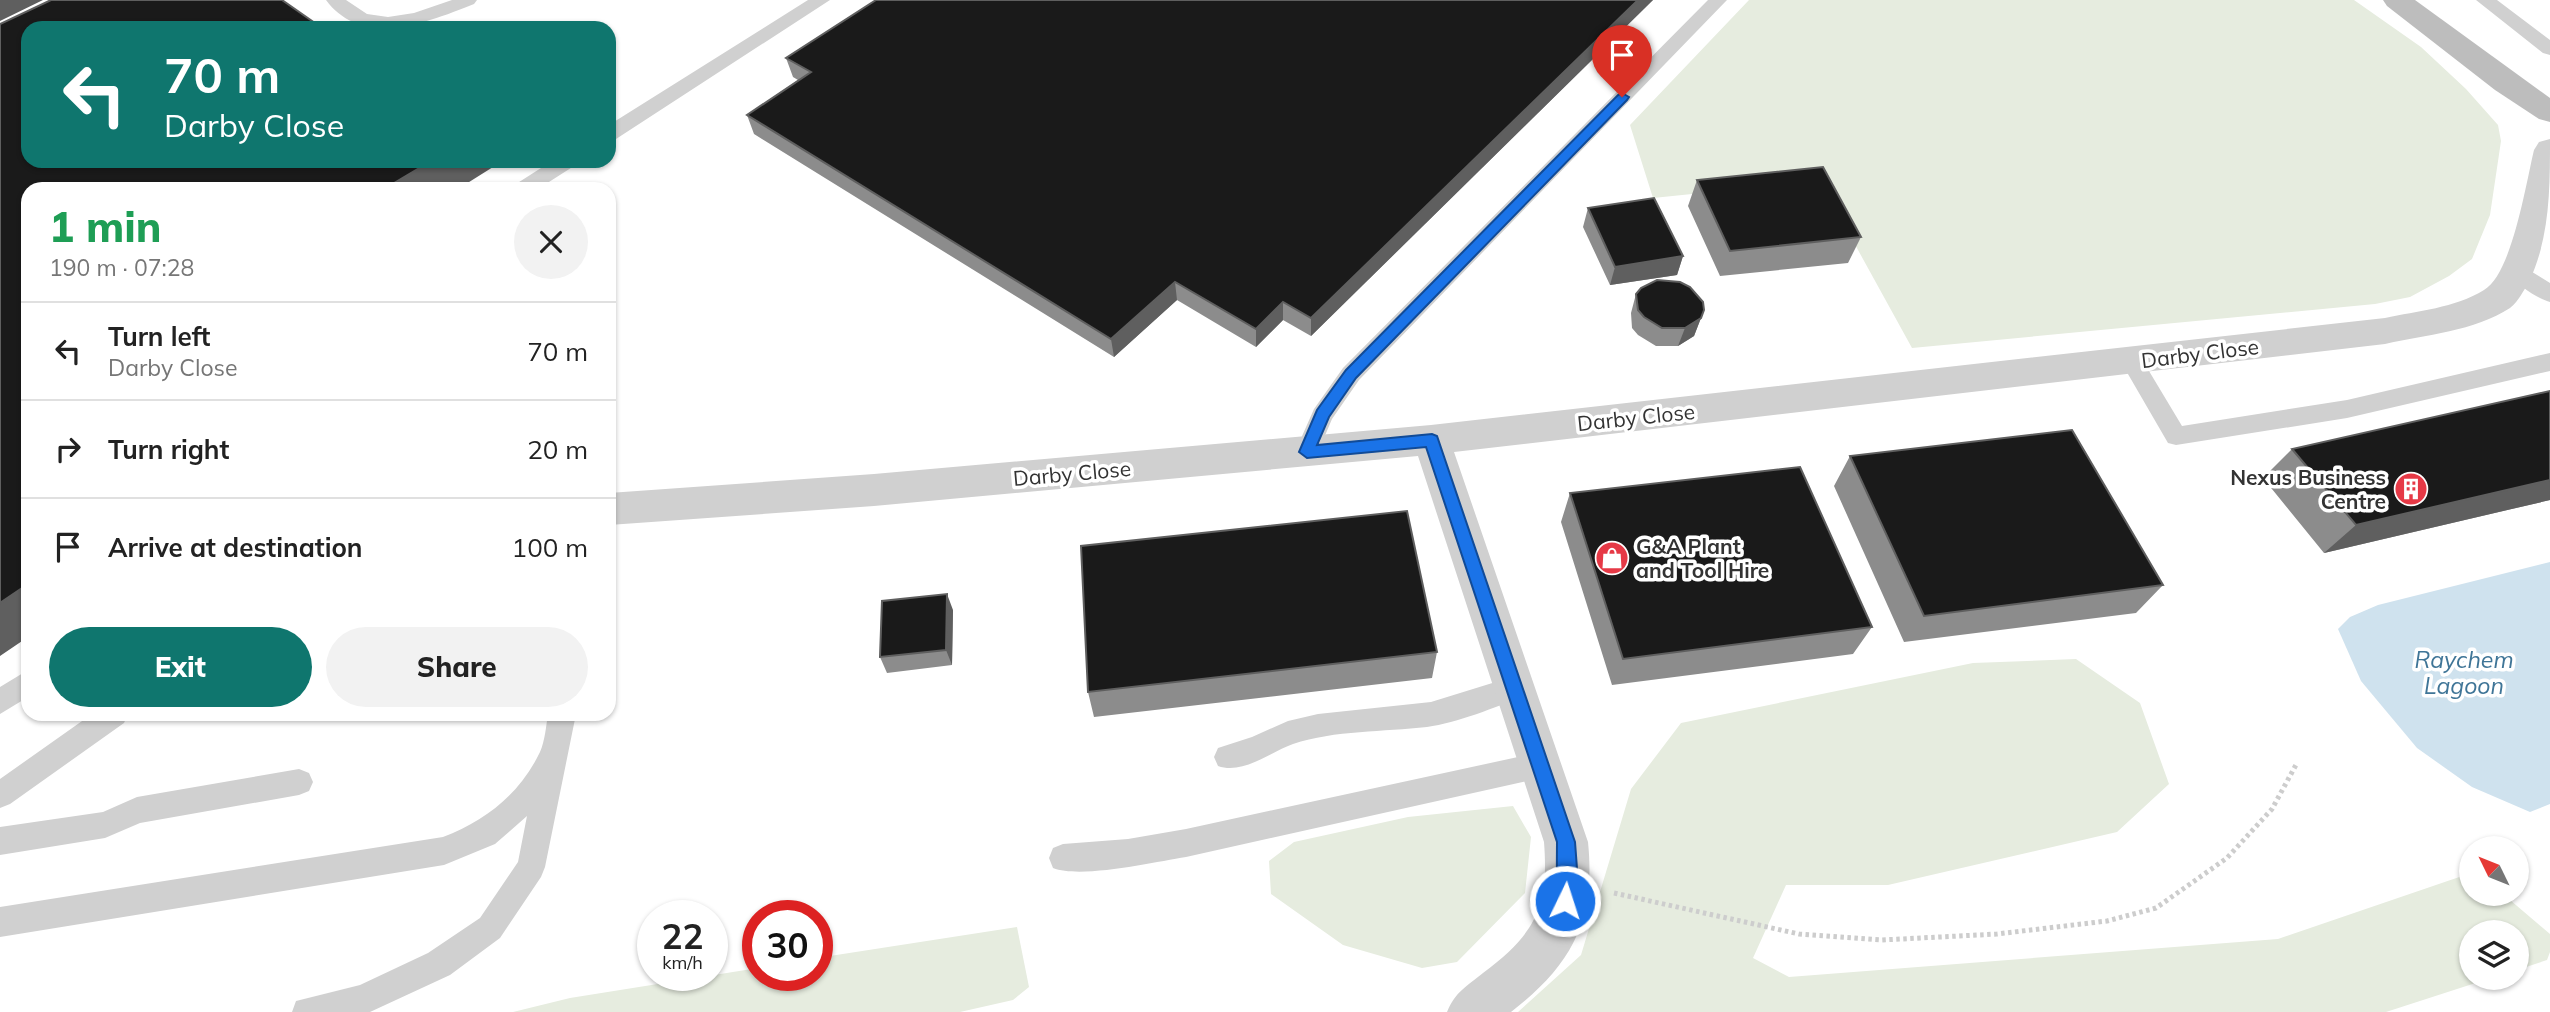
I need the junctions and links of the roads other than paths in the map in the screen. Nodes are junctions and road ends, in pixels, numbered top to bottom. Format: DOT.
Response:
graph roads {
  1 [pos="335,0"];
  2 [pos="468,0"];
  3 [pos="821,0"];
  4 [pos="1718,0"];
  5 [pos="2397,0"];
  6 [pos="2486,0"];
  7 [pos="2550,48"];
  8 [pos="2550,112"];
  9 [pos="616,130"];
  10 [pos="2550,150"];
  11 [pos="556,168"];
  12 [pos="534,182"];
  13 [pos="2519,272"];
  14 [pos="2550,294"];
  15 [pos="2132,362"];
  16 [pos="2550,362"];
  17 [pos="1432,440"];
  18 [pos="1307,452"];
  19 [pos="616,509"];
  20 [pos="21,687"];
  21 [pos="1515,688"];
  22 [pos="0,702"];
  23 [pos="104,721"];
  24 [pos="560,721"];
  25 [pos="1228,757"];
  26 [pos="551,759"];
  27 [pos="1541,765"];
  28 [pos="299,782"];
  29 [pos="0,795"];
  30 [pos="0,841"];
  31 [pos="1063,858"];
  32 [pos="0,922"];
  33 [pos="307,1012"];
  34 [pos="1471,1012"];
  1 -- 2 [label="lane"];
  3 -- 9 [label="lane"];
  4 -- 18 [label="lane"];
  5 -- 8 [label="street"];
  6 -- 7 [label="lane"];
  10 -- 13 [label="street, Darby Close"];
  11 -- 12 [label="lane"];
  13 -- 14 [label="lane"];
  13 -- 15 [label="street, Darby Close"];
  15 -- 16 [label="lane"];
  15 -- 17 [label="street, Darby Close"];
  17 -- 18 [label="street, Darby Close"];
  17 -- 21 [label="street"];
  18 -- 19 [label="street, Darby Close"];
  20 -- 22 [label="lane"];
  21 -- 25 [label="lane"];
  21 -- 27 [label="street"];
  23 -- 29 [label="lane"];
  24 -- 26 [label="lane"];
  26 -- 32 [label="lane"];
  26 -- 33 [label="lane"];
  27 -- 31 [label="lane"];
  27 -- 34 [label="street"];
  28 -- 30 [label="lane"];
}
